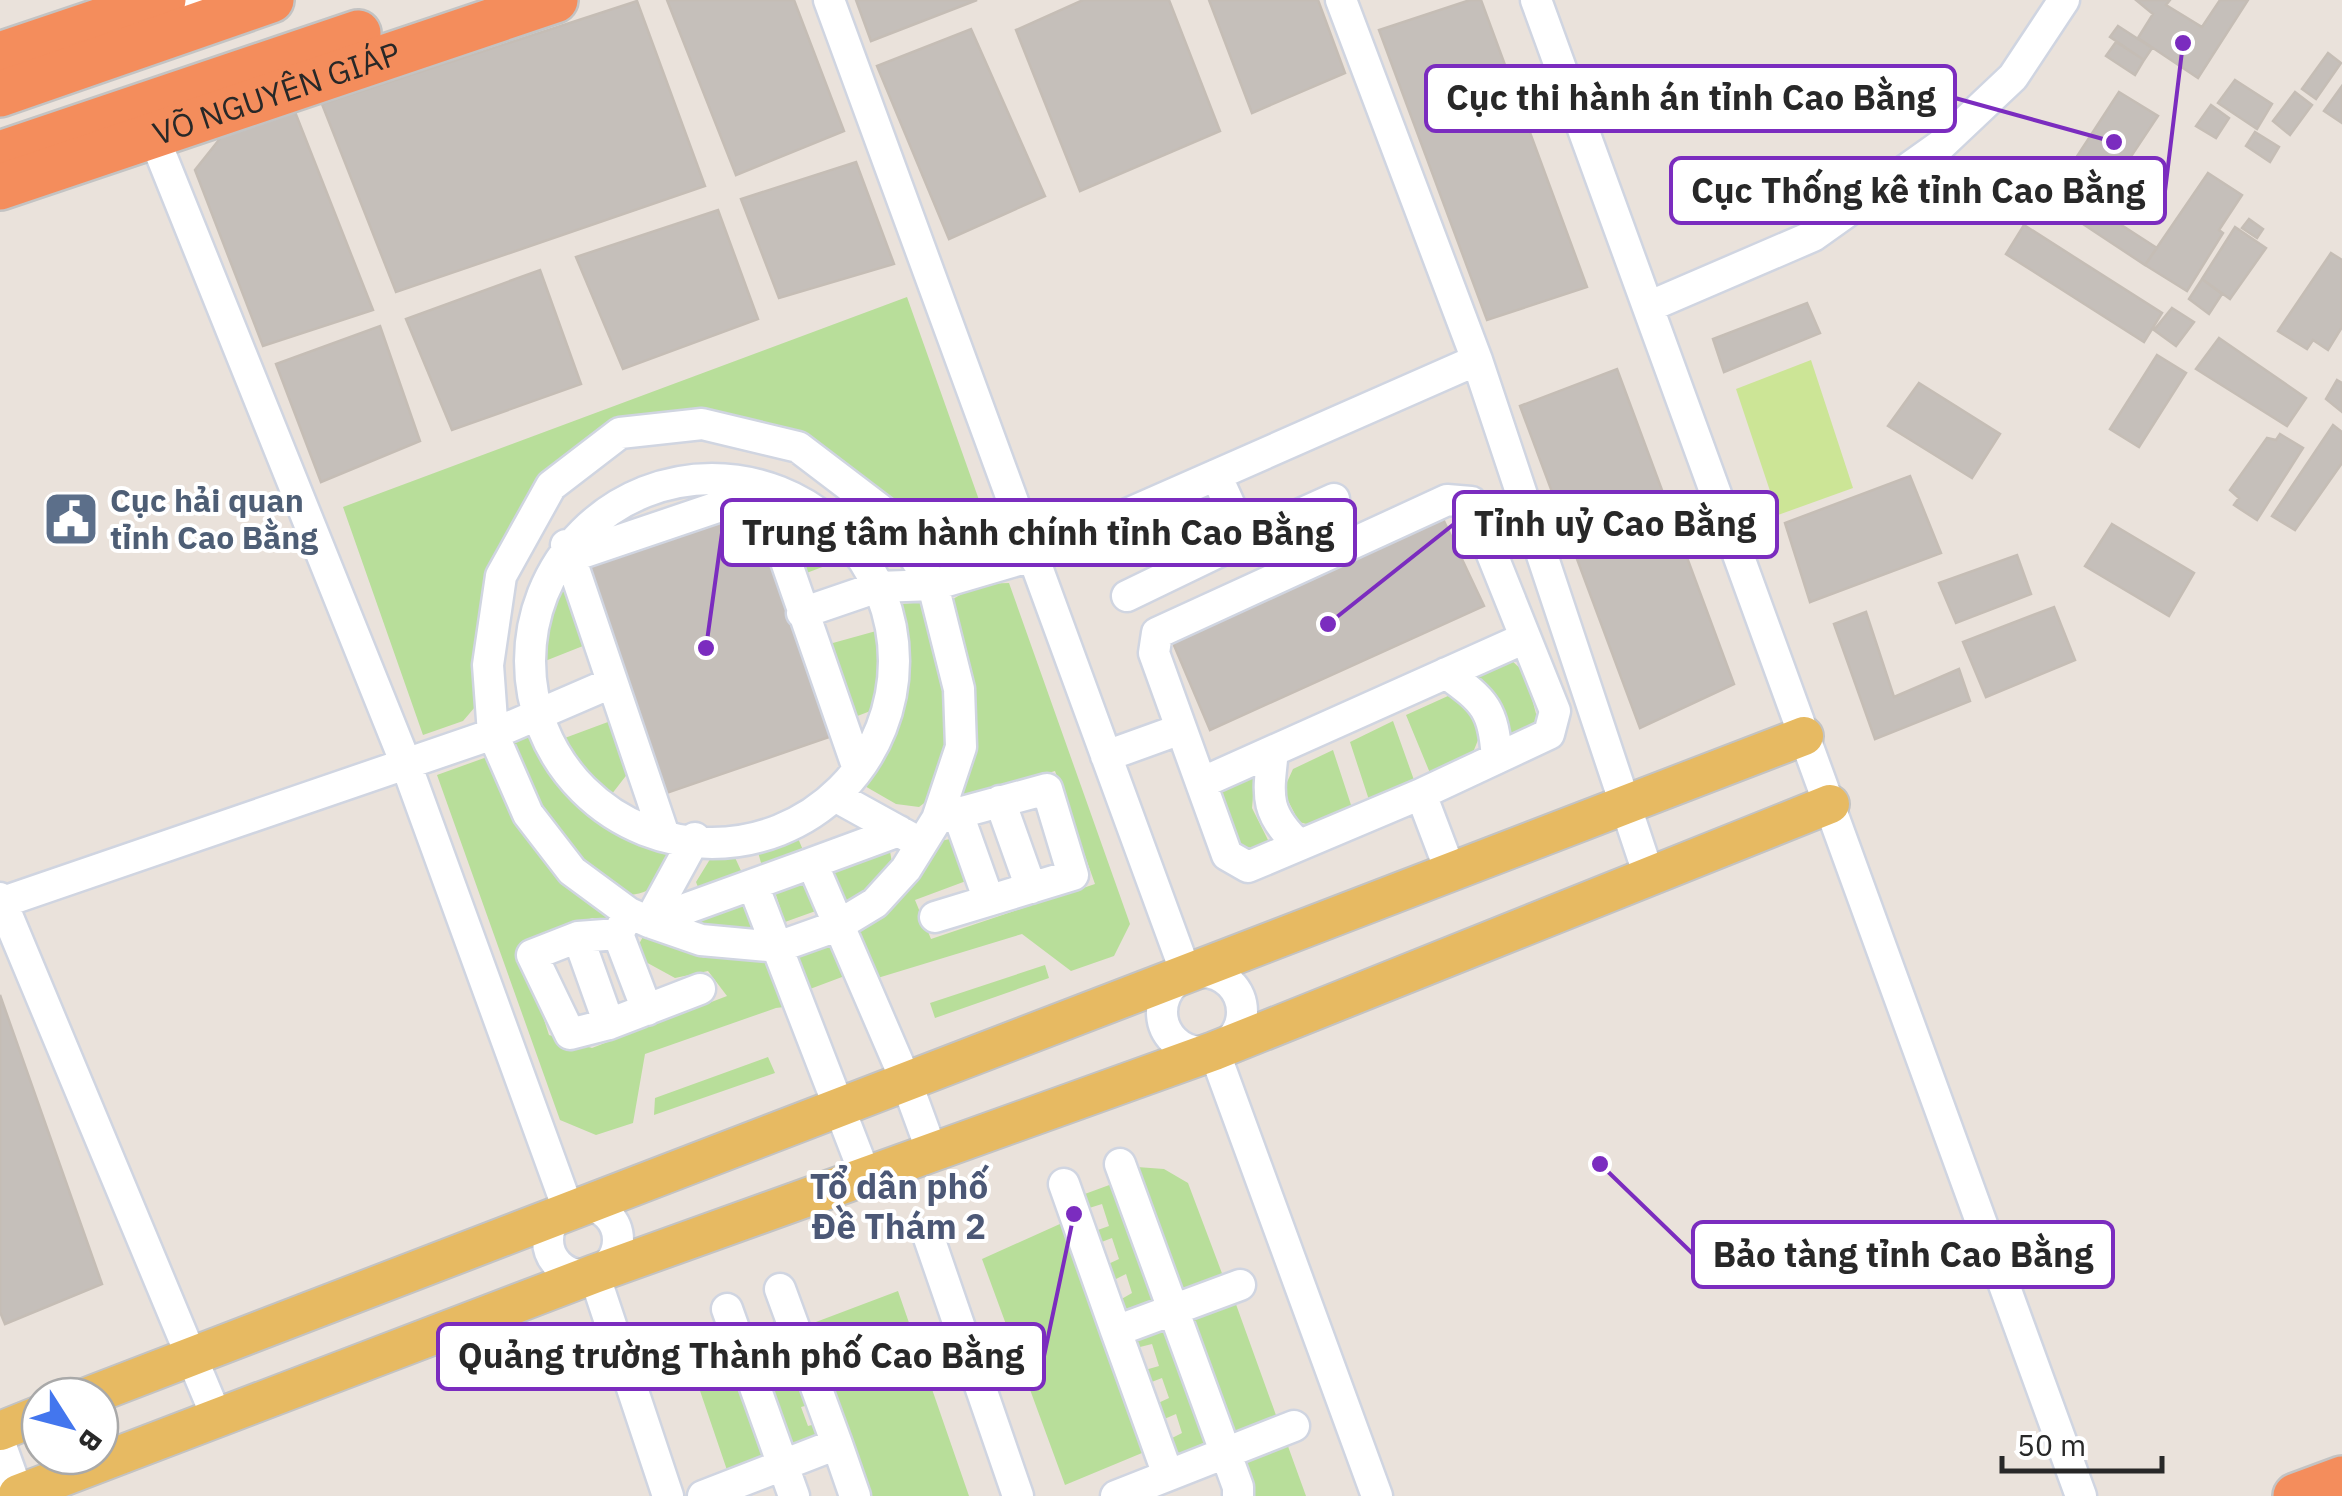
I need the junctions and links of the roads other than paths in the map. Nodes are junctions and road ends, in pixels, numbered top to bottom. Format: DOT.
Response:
graph roads {
  1 [pos="272,0"];
  2 [pos="458,0"];
  3 [pos="555,0"];
  4 [pos="829,0"];
  5 [pos="1341,0"];
  6 [pos="1536,0"];
  7 [pos="2064,0"];
  8 [pos="110,23"];
  9 [pos="208,53"];
  10 [pos="40,101"];
  11 [pos="148,120"];
  12 [pos="0,154"];
  13 [pos="0,187"];
  14 [pos="1648,307"];
  15 [pos="1477,360"];
  16 [pos="1216,475"];
  17 [pos="761,490"];
  18 [pos="648,491"];
  19 [pos="1334,499"];
  20 [pos="662,526"];
  21 [pos="1245,539"];
  22 [pos="568,551"];
  23 [pos="1032,556"];
  24 [pos="933,585"];
  25 [pos="878,587"];
  26 [pos="1127,596"];
  27 [pos="802,613"];
  28 [pos="1525,638"];
  29 [pos="1446,673"];
  30 [pos="611,683"];
  31 [pos="535,716"];
  32 [pos="1181,728"];
  33 [pos="492,734"];
  34 [pos="1804,736"];
  35 [pos="1273,751"];
  36 [pos="1106,756"];
  37 [pos="1497,758"];
  38 [pos="406,764"];
  39 [pos="1201,783"];
  40 [pos="848,787"];
  41 [pos="1421,794"];
  42 [pos="1000,801"];
  43 [pos="1830,804"];
  44 [pos="1624,806"];
  45 [pos="929,826"];
  46 [pos="663,832"];
  47 [pos="1299,845"];
  48 [pos="689,848"];
  49 [pos="812,863"];
  50 [pos="1451,873"];
  51 [pos="1649,876"];
  52 [pos="753,885"];
  53 [pos="1031,888"];
  54 [pos="988,898"];
  55 [pos="0,901"];
  56 [pos="934,917"];
  57 [pos="632,923"];
  58 [pos="837,926"];
  59 [pos="578,936"];
  60 [pos="778,947"];
  61 [pos="1187,976"];
  62 [pos="700,989"];
  63 [pos="647,1010"];
  64 [pos="610,1024"];
  65 [pos="1214,1051"];
  66 [pos="906,1081"];
  67 [pos="840,1107"];
  68 [pos="932,1152"];
  69 [pos="1120,1164"];
  70 [pos="866,1177"];
  71 [pos="1064,1184"];
  72 [pos="568,1209"];
  73 [pos="928,1236"];
  74 [pos="594,1274"];
  75 [pos="1240,1285"];
  76 [pos="780,1289"];
  77 [pos="727,1308"];
  78 [pos="1174,1310"];
  79 [pos="1116,1331"];
  80 [pos="192,1356"];
  81 [pos="120,1384"];
  82 [pos="217,1418"];
  83 [pos="1294,1426"];
  84 [pos="0,1443"];
  85 [pos="838,1444"];
  86 [pos="1226,1452"];
  87 [pos="783,1464"];
  88 [pos="2342,1478"];
  89 [pos="1144,1488"];
  90 [pos="17,1495"];
  91 [pos="668,1496"];
  92 [pos="703,1496"];
  93 [pos="794,1496"];
  94 [pos="855,1496"];
  95 [pos="1018,1496"];
  96 [pos="1238,1496"];
  97 [pos="1377,1496"];
  98 [pos="2081,1496"];
  99 [pos="2296,1496"];
  1 -- 9 [label="highway, VÕ NGUYÊN GIÁP"];
  2 -- 9 [label="highway, VÕ NGUYÊN GIÁP"];
  3 -- 9 [label="highway, VÕ NGUYÊN GIÁP"];
  4 -- 23 [label="street"];
  5 -- 15 [label="street"];
  6 -- 14 [label="street"];
  7 -- 14 [label="street"];
  8 -- 9 [label="highway, VÕ NGUYÊN GIÁP"];
  8 -- 10 [label="highway, VÕ NGUYÊN GIÁP"];
  8 -- 11 [label="highway"];
  9 -- 11 [label="highway, VÕ NGUYÊN GIÁP"];
  10 -- 11 [label="highway, VÕ NGUYÊN GIÁP"];
  10 -- 12 [label="highway, VÕ NGUYÊN GIÁP"];
  10 -- 13 [label="highway, VÕ NGUYÊN GIÁP"];
  11 -- 38 [label="street"];
  14 -- 34 [label="street"];
  15 -- 16 [label="street"];
  15 -- 44 [label="street"];
  16 -- 21 [label="street"];
  16 -- 23 [label="street"];
  17 -- 18 [label="street"];
  17 -- 20 [label="street"];
  17 -- 25 [label="street"];
  17 -- 27 [label="street"];
  18 -- 20 [label="street"];
  18 -- 22 [label="street"];
  19 -- 21 [label="street"];
  20 -- 22 [label="street"];
  21 -- 26 [label="street"];
  22 -- 30 [label="street"];
  22 -- 31 [label="street"];
  23 -- 24 [label="street"];
  23 -- 36 [label="street"];
  24 -- 25 [label="street"];
  24 -- 33 [label="street"];
  24 -- 45 [label="street"];
  25 -- 27 [label="street"];
  25 -- 40 [label="street"];
  27 -- 40 [label="street"];
  28 -- 29 [label="street"];
  28 -- 32 [label="street"];
  28 -- 37 [label="street"];
  29 -- 35 [label="street"];
  29 -- 37 [label="street"];
  30 -- 31 [label="street"];
  30 -- 46 [label="street"];
  31 -- 33 [label="street"];
  31 -- 46 [label="street"];
  32 -- 36 [label="street"];
  32 -- 39 [label="street"];
  33 -- 38 [label="street"];
  33 -- 57 [label="street"];
  34 -- 43 [label="street"];
  34 -- 44 [label="main road"];
  35 -- 39 [label="street"];
  35 -- 47 [label="street"];
  36 -- 61 [label="street"];
  37 -- 41 [label="street"];
  38 -- 55 [label="street"];
  38 -- 72 [label="street"];
  39 -- 47 [label="street"];
  40 -- 45 [label="street"];
  40 -- 48 [label="street"];
  41 -- 47 [label="street"];
  41 -- 50 [label="street"];
  42 -- 45 [label="street"];
  42 -- 53 [label="street"];
  42 -- 53 [label="street"];
  43 -- 51 [label="main road"];
  43 -- 98 [label="street"];
  44 -- 50 [label="main road"];
  44 -- 51 [label="street"];
  45 -- 49 [label="street"];
  45 -- 54 [label="street"];
  45 -- 58 [label="street"];
  46 -- 48 [label="street"];
  48 -- 57 [label="street"];
  49 -- 52 [label="street"];
  49 -- 58 [label="street"];
  50 -- 61 [label="main road"];
  51 -- 65 [label="main road"];
  52 -- 57 [label="street"];
  52 -- 60 [label="street"];
  53 -- 54 [label="street"];
  54 -- 56 [label="street"];
  55 -- 80 [label="street"];
  57 -- 59 [label="street"];
  57 -- 60 [label="street"];
  57 -- 63 [label="street"];
  58 -- 60 [label="street"];
  58 -- 66 [label="street"];
  59 -- 64 [label="street"];
  59 -- 64 [label="street"];
  60 -- 67 [label="street"];
  61 -- 65 [label="street"];
  61 -- 65 [label="street"];
  61 -- 66 [label="main road"];
  62 -- 63 [label="street"];
  63 -- 64 [label="street"];
  65 -- 68 [label="main road"];
  65 -- 97 [label="street"];
  66 -- 67 [label="main road"];
  66 -- 68 [label="street"];
  67 -- 70 [label="street"];
  67 -- 72 [label="main road"];
  68 -- 70 [label="main road"];
  69 -- 78 [label="street"];
  70 -- 74 [label="main road"];
  71 -- 79 [label="street"];
  72 -- 74 [label="street"];
  72 -- 74 [label="street"];
  72 -- 80 [label="main road"];
  73 -- 95 [label="street"];
  74 -- 82 [label="main road"];
  74 -- 91 [label="street"];
  75 -- 78 [label="street"];
  76 -- 85 [label="street"];
  77 -- 87 [label="street"];
  78 -- 79 [label="street"];
  78 -- 86 [label="street"];
  79 -- 89 [label="street"];
  80 -- 81 [label="main road"];
  80 -- 82 [label="street"];
  82 -- 90 [label="main road"];
  83 -- 86 [label="street"];
  84 -- 90 [label="street"];
  85 -- 87 [label="street"];
  85 -- 94 [label="street"];
  86 -- 89 [label="street"];
  86 -- 96 [label="street"];
  87 -- 92 [label="street"];
  87 -- 93 [label="street"];
  88 -- 99 [label="highway"];
}
